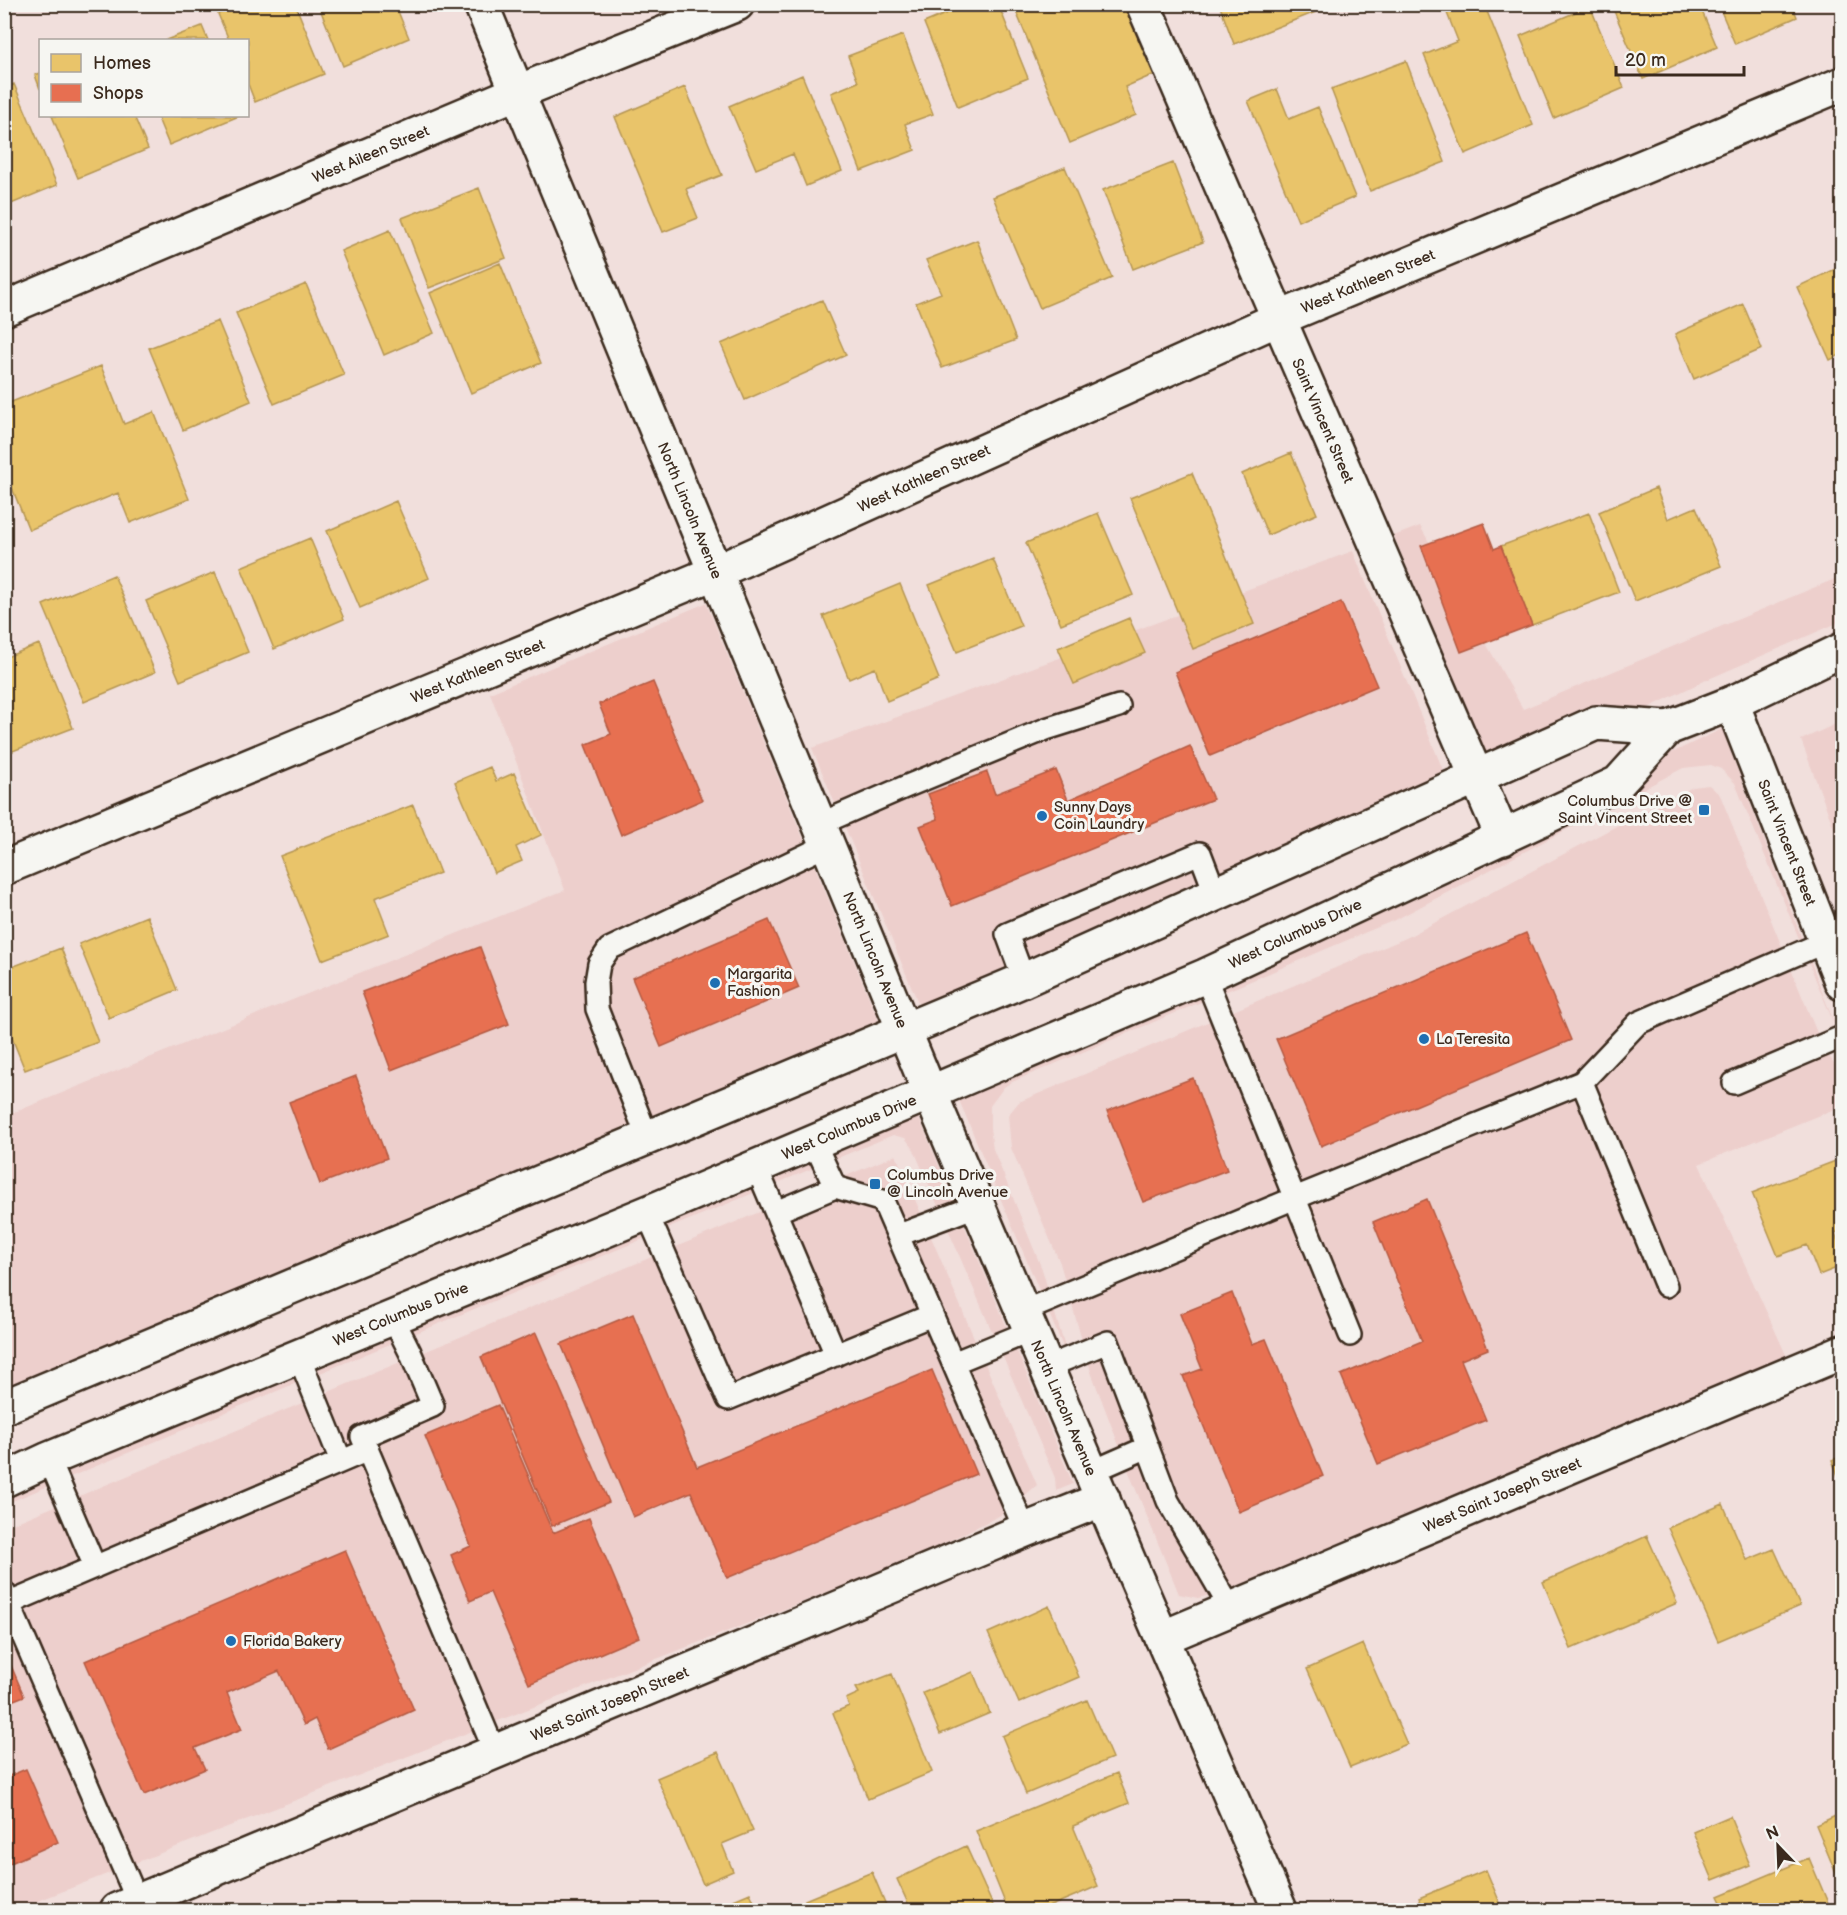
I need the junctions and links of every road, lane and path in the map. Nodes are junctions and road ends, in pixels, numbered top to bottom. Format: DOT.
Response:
graph roads {
  1 [pos="482,4"];
  2 [pos="737,4"];
  3 [pos="1143,4"];
  4 [pos="1842,84"];
  5 [pos="518,92"];
  6 [pos="4,309"];
  7 [pos="1280,318"];
  8 [pos="716,572"];
  9 [pos="1842,650"];
  10 [pos="1732,703"];
  11 [pos="1119,706"];
  12 [pos="1668,728"];
  13 [pos="1477,777"];
  14 [pos="824,834"];
  15 [pos="1503,838"];
  16 [pos="4,868"];
  17 [pos="1216,895"];
  18 [pos="1827,940"];
  19 [pos="1205,976"];
  20 [pos="1024,980"];
  21 [pos="1842,982"];
  22 [pos="905,1030"];
  23 [pos="1842,1037"];
  24 [pos="1582,1082"];
  25 [pos="1734,1083"];
  26 [pos="930,1093"];
  27 [pos="648,1138"];
  28 [pos="814,1142"];
  29 [pos="756,1166"];
  30 [pos="835,1186"];
  31 [pos="1295,1198"];
  32 [pos="980,1205"];
  33 [pos="776,1212"];
  34 [pos="647,1213"];
  35 [pos="899,1235"];
  36 [pos="1666,1286"];
  37 [pos="932,1315"];
  38 [pos="393,1318"];
  39 [pos="1027,1321"];
  40 [pos="1350,1335"];
  41 [pos="1842,1352"];
  42 [pos="836,1355"];
  43 [pos="299,1357"];
  44 [pos="953,1363"];
  45 [pos="1047,1367"];
  46 [pos="4,1407"];
  47 [pos="1148,1447"];
  48 [pos="368,1450"];
  49 [pos="49,1459"];
  50 [pos="341,1461"];
  51 [pos="4,1480"];
  52 [pos="1097,1486"];
  53 [pos="1025,1530"];
  54 [pos="95,1567"];
  55 [pos="7,1598"];
  56 [pos="1231,1609"];
  57 [pos="1162,1638"];
  58 [pos="495,1752"];
  59 [pos="127,1906"];
  60 [pos="1280,1911"];
  1 -- 5 [label="street, North Lincoln Avenue"];
  2 -- 5 [label="street, West Aileen Street"];
  3 -- 7 [label="street, Saint Vincent Street"];
  4 -- 7 [label="street, West Kathleen Street"];
  5 -- 6 [label="street, West Aileen Street"];
  5 -- 8 [label="street, North Lincoln Avenue"];
  7 -- 8 [label="street, West Kathleen Street"];
  7 -- 13 [label="street, Saint Vincent Street"];
  8 -- 14 [label="street, North Lincoln Avenue"];
  8 -- 16 [label="street, West Kathleen Street"];
  9 -- 10 [label="street, West Columbus Drive"];
  10 -- 12 [label="street, West Columbus Drive"];
  10 -- 18 [label="street, Saint Vincent Street"];
  11 -- 14 [label="lane"];
  12 -- 13 [label="street, West Columbus Drive"];
  12 -- 15 [label="street, West Columbus Drive"];
  13 -- 15 [label="street, Saint Vincent Street"];
  13 -- 17 [label="street, West Columbus Drive"];
  14 -- 22 [label="street, North Lincoln Avenue"];
  14 -- 27 [label="lane"];
  15 -- 19 [label="street, West Columbus Drive"];
  17 -- 20 [label="street, West Columbus Drive"];
  17 -- 20 [label="lane"];
  18 -- 21 [label="street, Saint Vincent Street"];
  18 -- 24 [label="lane"];
  19 -- 26 [label="street, West Columbus Drive"];
  19 -- 31 [label="lane"];
  20 -- 22 [label="street, West Columbus Drive"];
  22 -- 26 [label="street, North Lincoln Avenue"];
  22 -- 27 [label="street, West Columbus Drive"];
  23 -- 25 [label="lane"];
  24 -- 31 [label="lane"];
  24 -- 36 [label="lane"];
  26 -- 28 [label="street, West Columbus Drive"];
  26 -- 32 [label="street, North Lincoln Avenue"];
  27 -- 46 [label="street, West Columbus Drive"];
  28 -- 29 [label="street, West Columbus Drive"];
  28 -- 30 [label="lane"];
  29 -- 33 [label="lane"];
  29 -- 34 [label="street, West Columbus Drive"];
  30 -- 33 [label="lane"];
  30 -- 35 [label="lane"];
  31 -- 39 [label="lane"];
  31 -- 40 [label="lane"];
  32 -- 35 [label="lane"];
  32 -- 39 [label="street, North Lincoln Avenue"];
  33 -- 42 [label="lane"];
  34 -- 38 [label="street, West Columbus Drive"];
  34 -- 42 [label="lane"];
  35 -- 37 [label="lane"];
  37 -- 42 [label="lane"];
  37 -- 44 [label="lane"];
  38 -- 43 [label="street, West Columbus Drive"];
  38 -- 48 [label="lane"];
  39 -- 44 [label="lane"];
  39 -- 45 [label="street, North Lincoln Avenue"];
  41 -- 56 [label="street, West Saint Joseph Street"];
  43 -- 49 [label="street, West Columbus Drive"];
  43 -- 50 [label="lane"];
  44 -- 53 [label="lane"];
  45 -- 47 [label="lane"];
  45 -- 52 [label="street, North Lincoln Avenue"];
  47 -- 52 [label="lane"];
  47 -- 56 [label="lane"];
  48 -- 50 [label="lane"];
  48 -- 58 [label="lane"];
  49 -- 51 [label="street, West Columbus Drive"];
  49 -- 54 [label="lane"];
  50 -- 54 [label="lane"];
  52 -- 53 [label="street, West Saint Joseph Street"];
  52 -- 57 [label="street, North Lincoln Avenue"];
  53 -- 58 [label="street, West Saint Joseph Street"];
  54 -- 55 [label="lane"];
  55 -- 59 [label="lane"];
  56 -- 57 [label="street, West Saint Joseph Street"];
  57 -- 60 [label="street, North Lincoln Avenue"];
  58 -- 59 [label="street, West Saint Joseph Street"];
}
